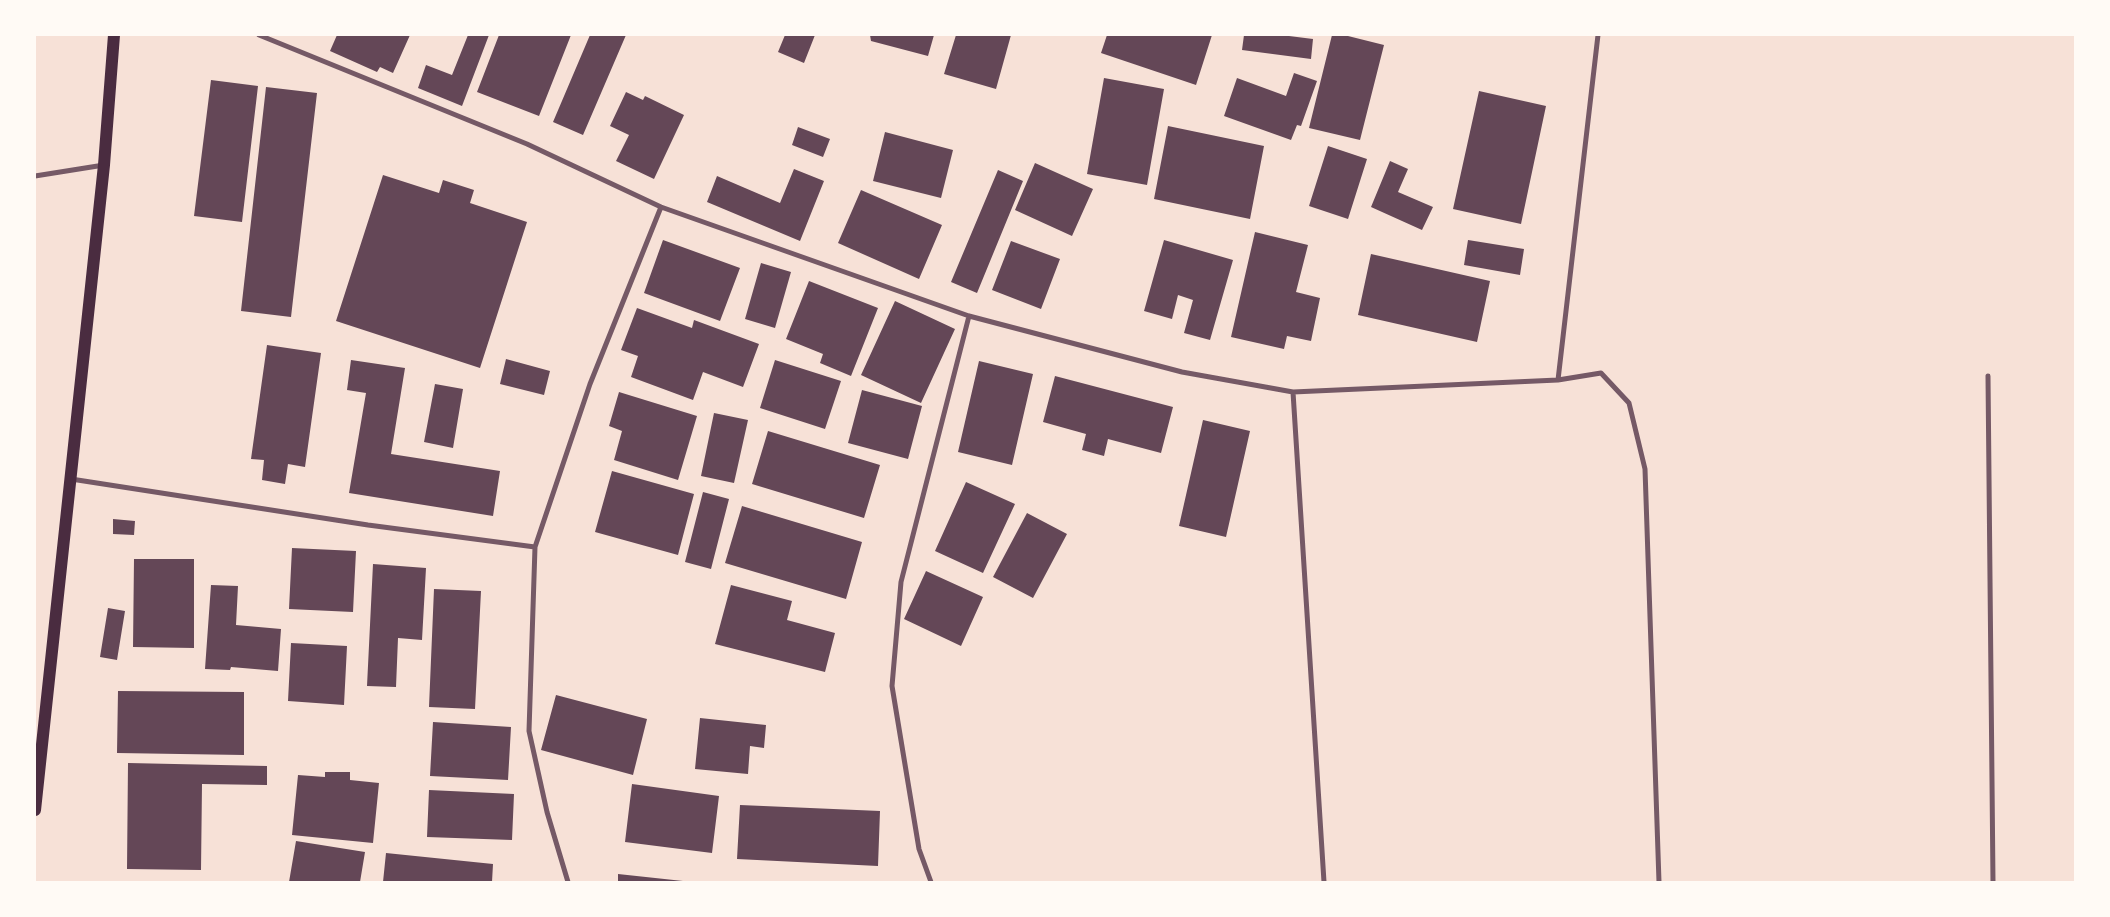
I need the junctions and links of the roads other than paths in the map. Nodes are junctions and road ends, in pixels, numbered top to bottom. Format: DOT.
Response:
graph roads {
  1 [pos="114,35"];
  2 [pos="259,35"];
  3 [pos="1598,35"];
  4 [pos="104,166"];
  5 [pos="35,176"];
  6 [pos="661,207"];
  7 [pos="969,316"];
  8 [pos="1988,376"];
  9 [pos="1558,380"];
  10 [pos="1294,392"];
  11 [pos="72,479"];
  12 [pos="535,547"];
  13 [pos="35,810"];
  14 [pos="568,882"];
  15 [pos="931,882"];
  16 [pos="1324,882"];
  17 [pos="1659,882"];
  18 [pos="1993,882"];
  1 -- 4 [label="main road"];
  2 -- 6 [label="street"];
  3 -- 9 [label="street"];
  4 -- 5 [label="street"];
  4 -- 11 [label="main road"];
  6 -- 7 [label="street"];
  6 -- 12 [label="street"];
  7 -- 10 [label="street"];
  7 -- 15 [label="street"];
  8 -- 18 [label="street"];
  9 -- 10 [label="street"];
  9 -- 17 [label="street"];
  10 -- 16 [label="street"];
  11 -- 12 [label="street"];
  11 -- 13 [label="main road"];
  12 -- 14 [label="street"];
}
